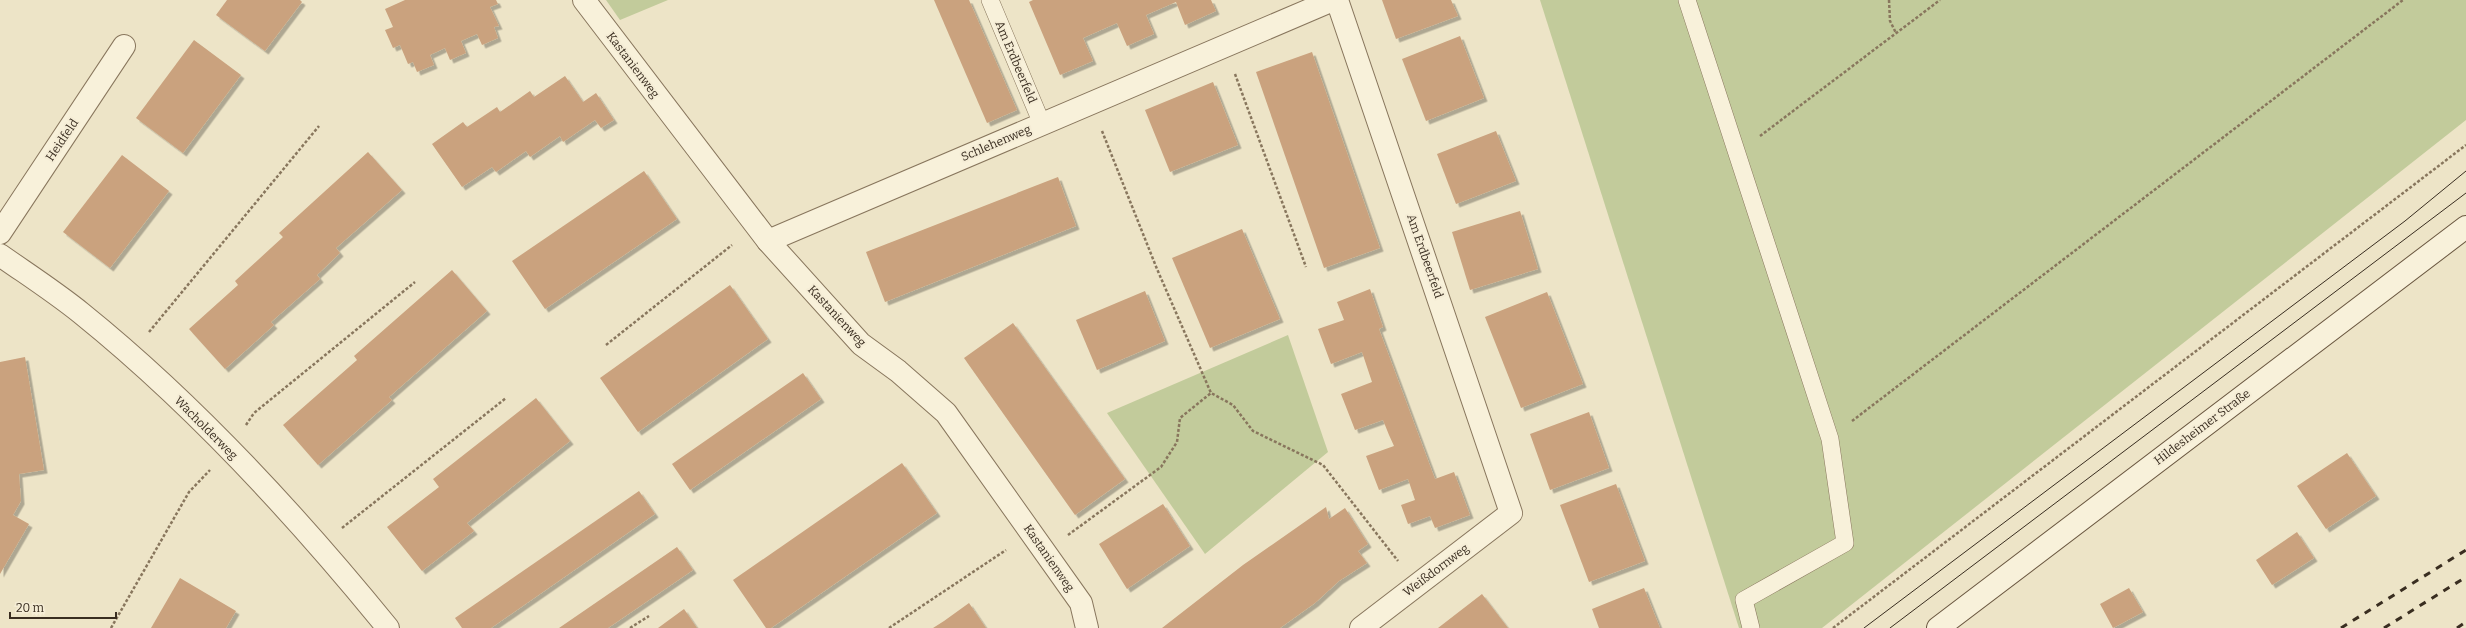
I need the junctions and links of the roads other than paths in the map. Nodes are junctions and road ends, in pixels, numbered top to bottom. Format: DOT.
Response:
graph roads {
  1 [pos="584,0"];
  2 [pos="990,0"];
  3 [pos="1333,0"];
  4 [pos="1337,0"];
  5 [pos="1687,0"];
  6 [pos="124,46"];
  7 [pos="1042,124"];
  8 [pos="2466,227"];
  9 [pos="0,233"];
  10 [pos="762,234"];
  11 [pos="0,255"];
  12 [pos="1511,514"];
  13 [pos="388,628"];
  14 [pos="1087,628"];
  15 [pos="1361,628"];
  16 [pos="1752,628"];
  17 [pos="1938,628"];
  1 -- 10 [label="street, Kastanienweg"];
  2 -- 7 [label="lane, Am Erdbeerfeld"];
  3 -- 7 [label="street, Schlehenweg"];
  4 -- 12 [label="street, Am Erdbeerfeld"];
  5 -- 16 [label="lane"];
  6 -- 9 [label="street, Heidfeld"];
  7 -- 10 [label="street, Schlehenweg"];
  8 -- 17 [label="street, Hildesheimer Straße"];
  10 -- 14 [label="street, Kastanienweg"];
  11 -- 13 [label="street, Wacholderweg"];
  12 -- 15 [label="street, Weißdornweg"];
}
